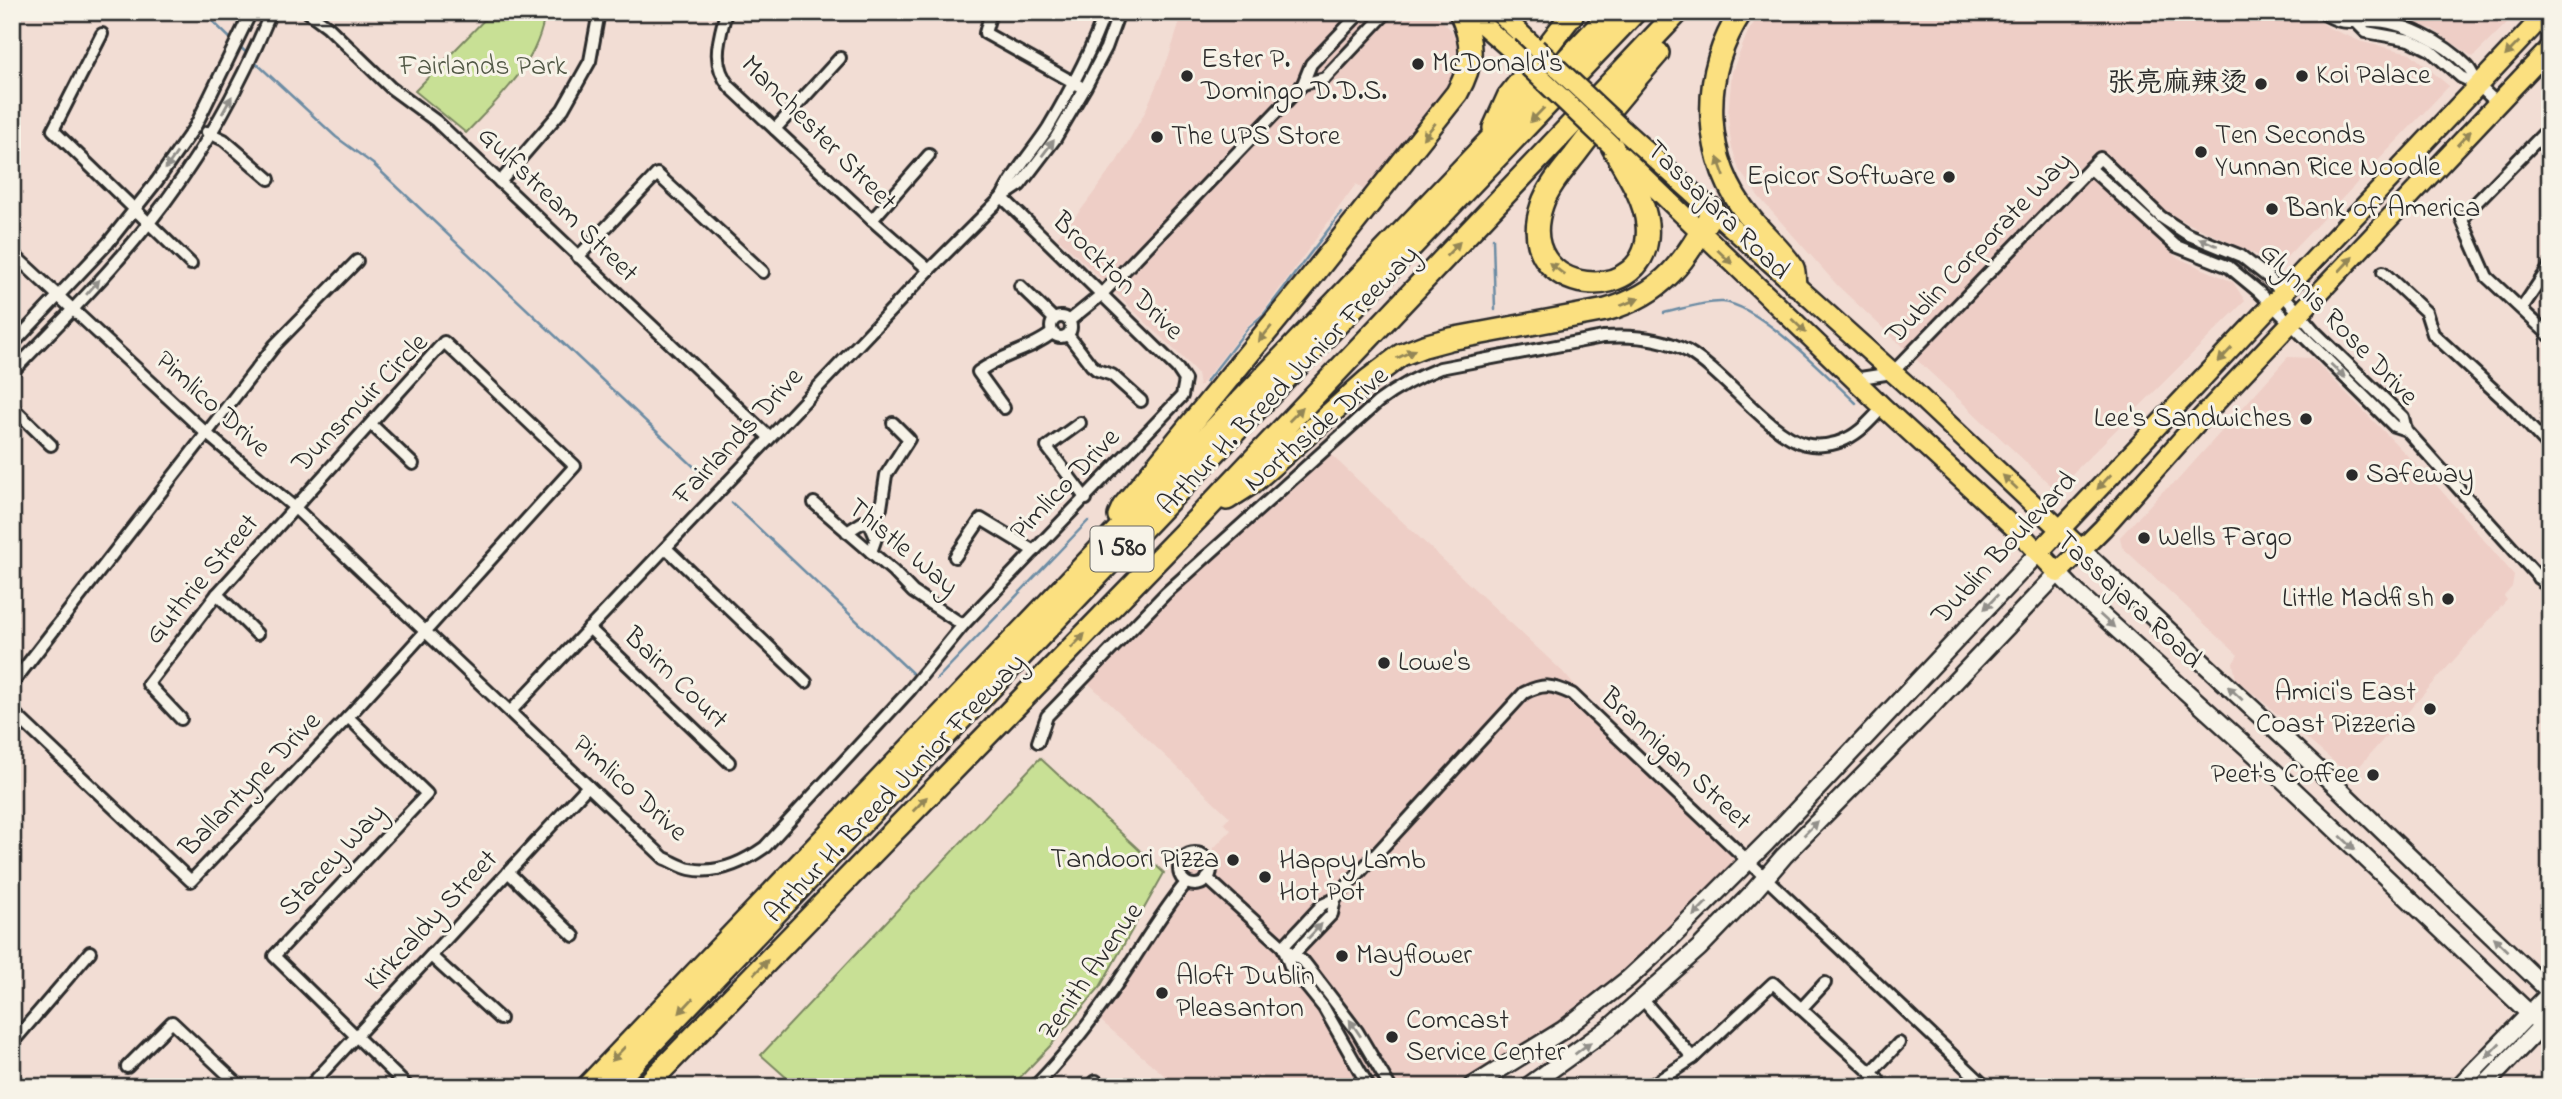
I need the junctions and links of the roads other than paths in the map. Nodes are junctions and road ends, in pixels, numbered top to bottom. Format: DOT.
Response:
graph roads {
  1 [pos="251,12"];
  2 [pos="271,12"];
  3 [pos="308,12"];
  4 [pos="598,12"];
  5 [pos="726,12"];
  6 [pos="991,12"];
  7 [pos="1105,12"];
  8 [pos="1119,12"];
  9 [pos="1361,12"];
  10 [pos="1387,12"];
  11 [pos="1460,12"];
  12 [pos="1468,12"];
  13 [pos="1498,12"];
  14 [pos="1574,12"];
  15 [pos="1612,12"];
  16 [pos="1635,12"];
  17 [pos="1678,12"];
  18 [pos="1684,12"];
  19 [pos="1741,12"];
  20 [pos="2321,12"];
  21 [pos="2547,12"];
  22 [pos="102,34"];
  23 [pos="2550,48"];
  24 [pos="839,58"];
  25 [pos="1074,83"];
  26 [pos="1303,84"];
  27 [pos="2478,85"];
  28 [pos="1085,88"];
  29 [pos="2497,103"];
  30 [pos="196,125"];
  31 [pos="2550,127"];
  32 [pos="775,129"];
  33 [pos="211,134"];
  34 [pos="1618,138"];
  35 [pos="1488,141"];
  36 [pos="929,155"];
  37 [pos="2100,158"];
  38 [pos="2090,168"];
  39 [pos="269,180"];
  40 [pos="500,182"];
  41 [pos="1002,197"];
  42 [pos="135,208"];
  43 [pos="1713,211"];
  44 [pos="872,220"];
  45 [pos="148,224"];
  46 [pos="1700,234"];
  47 [pos="12,253"];
  48 [pos="578,257"];
  49 [pos="357,261"];
  50 [pos="191,264"];
  51 [pos="2550,266"];
  52 [pos="929,270"];
  53 [pos="763,272"];
  54 [pos="2383,272"];
  55 [pos="1795,284"];
  56 [pos="1020,286"];
  57 [pos="1101,295"];
  58 [pos="60,297"];
  59 [pos="2277,300"];
  60 [pos="2522,308"];
  61 [pos="74,309"];
  62 [pos="2294,318"];
  63 [pos="1054,319"];
  64 [pos="1069,321"];
  65 [pos="1052,332"];
  66 [pos="1068,335"];
  67 [pos="2550,336"];
  68 [pos="12,345"];
  69 [pos="12,372"];
  70 [pos="1892,373"];
  71 [pos="1854,379"];
  72 [pos="1182,397"];
  73 [pos="1142,401"];
  74 [pos="12,407"];
  75 [pos="1883,407"];
  76 [pos="1004,408"];
  77 [pos="1080,422"];
  78 [pos="893,423"];
  79 [pos="372,425"];
  80 [pos="207,434"];
  81 [pos="769,437"];
  82 [pos="51,445"];
  83 [pos="2550,448"];
  84 [pos="413,464"];
  85 [pos="1086,499"];
  86 [pos="814,503"];
  87 [pos="294,507"];
  88 [pos="1199,517"];
  89 [pos="870,524"];
  90 [pos="2060,529"];
  91 [pos="847,532"];
  92 [pos="1105,545"];
  93 [pos="666,548"];
  94 [pos="2082,550"];
  95 [pos="1034,551"];
  96 [pos="872,552"];
  97 [pos="2038,552"];
  98 [pos="955,557"];
  99 [pos="2550,566"];
  100 [pos="2058,573"];
  101 [pos="2538,578"];
  102 [pos="2550,590"];
  103 [pos="217,594"];
  104 [pos="963,625"];
  105 [pos="589,628"];
  106 [pos="425,631"];
  107 [pos="257,634"];
  108 [pos="806,682"];
  109 [pos="12,684"];
  110 [pos="12,711"];
  111 [pos="511,711"];
  112 [pos="348,718"];
  113 [pos="181,719"];
  114 [pos="1038,743"];
  115 [pos="729,762"];
  116 [pos="588,786"];
  117 [pos="1748,860"];
  118 [pos="508,872"];
  119 [pos="1207,878"];
  120 [pos="1765,878"];
  121 [pos="1186,883"];
  122 [pos="1335,899"];
  123 [pos="574,936"];
  124 [pos="1283,947"];
  125 [pos="90,952"];
  126 [pos="431,956"];
  127 [pos="1291,957"];
  128 [pos="1825,983"];
  129 [pos="2550,992"];
  130 [pos="1643,1000"];
  131 [pos="1801,1009"];
  132 [pos="2529,1013"];
  133 [pos="500,1019"];
  134 [pos="2547,1025"];
  135 [pos="355,1037"];
  136 [pos="12,1043"];
  137 [pos="1899,1043"];
  138 [pos="1693,1058"];
  139 [pos="127,1067"];
  140 [pos="1871,1073"];
  141 [pos="241,1087"];
  142 [pos="309,1087"];
  143 [pos="408,1087"];
  144 [pos="587,1087"];
  145 [pos="610,1087"];
  146 [pos="645,1087"];
  147 [pos="1034,1087"];
  148 [pos="1369,1087"];
  149 [pos="1390,1087"];
  150 [pos="1471,1087"];
  151 [pos="1527,1087"];
  152 [pos="1649,1087"];
  153 [pos="1878,1087"];
  154 [pos="1986,1087"];
  155 [pos="2458,1087"];
  156 [pos="2483,1087"];
  1 -- 30 [label="street"];
  33 -- 2 [label="street, one-way"];
  3 -- 40 [label="street, Gulfstream Street"];
  4 -- 40 [label="street"];
  5 -- 32 [label="street, Manchester Street"];
  6 -- 25 [label="street"];
  7 -- 25 [label="street, Fairlands Drive"];
  8 -- 28 [label="street, Fairlands Drive"];
  9 -- 26 [label="street"];
  10 -- 26 [label="street"];
  11 -- 92 [label="highway, one-way"];
  12 -- 34 [label="main road, bridge"];
  13 -- 34 [label="main road, bridge"];
  14 -- 35 [label="highway"];
  15 -- 35 [label="highway, Arthur H. Breed Junior Freeway / I 580"];
  16 -- 145 [label="highway, I 580, one-way"];
  88 -- 17 [label="highway, Arthur H. Breed Junior Freeway / I 580, one-way"];
  34 -- 18 [label="highway, one-way"];
  55 -- 19 [label="highway, one-way"];
  20 -- 27 [label="street"];
  21 -- 27 [label="main road, Dublin Boulevard, one-way"];
  22 -- 42 [label="street"];
  23 -- 29 [label="main road, Dublin Boulevard"];
  24 -- 32 [label="street"];
  25 -- 28 [label="street"];
  25 -- 41 [label="street, Fairlands Drive"];
  26 -- 57 [label="street"];
  27 -- 29 [label="street"];
  27 -- 59 [label="main road, Dublin Boulevard"];
  41 -- 28 [label="street, Fairlands Drive, one-way"];
  62 -- 29 [label="main road, Dublin Boulevard, one-way"];
  30 -- 33 [label="street"];
  30 -- 42 [label="street, one-way"];
  31 -- 60 [label="street"];
  32 -- 44 [label="street, Manchester Street"];
  33 -- 39 [label="street"];
  33 -- 45 [label="street"];
  34 -- 43 [label="main road, Tassajara Road"];
  34 -- 46 [label="main road, Tassajara Road"];
  35 -- 92 [label="highway, Arthur H. Breed Junior Freeway / I 580"];
  36 -- 44 [label="street"];
  37 -- 38 [label="street, Dublin Corporate Way"];
  59 -- 37 [label="street, Glynnis Rose Drive, one-way"];
  38 -- 59 [label="street, Glynnis Rose Drive"];
  38 -- 70 [label="street, Dublin Corporate Way"];
  40 -- 48 [label="street, Gulfstream Street"];
  41 -- 52 [label="street, Fairlands Drive"];
  41 -- 57 [label="street, Brockton Drive"];
  42 -- 45 [label="street"];
  42 -- 58 [label="street"];
  43 -- 46 [label="highway"];
  43 -- 55 [label="main road, Tassajara Road"];
  44 -- 52 [label="street, Manchester Street"];
  45 -- 50 [label="street"];
  61 -- 45 [label="street, one-way"];
  46 -- 71 [label="main road, Tassajara Road, one-way"];
  88 -- 46 [label="highway, one-way"];
  47 -- 58 [label="street, Pimlico Drive"];
  48 -- 53 [label="street"];
  48 -- 81 [label="street, Gulfstream Street"];
  49 -- 80 [label="street"];
  51 -- 60 [label="street"];
  52 -- 81 [label="street, Fairlands Drive"];
  54 -- 83 [label="street"];
  55 -- 70 [label="main road, Tassajara Road"];
  56 -- 63 [label="street"];
  57 -- 64 [label="street"];
  57 -- 72 [label="street, Brockton Drive"];
  58 -- 61 [label="street, Pimlico Drive"];
  58 -- 68 [label="street"];
  59 -- 62 [label="street, Glynnis Rose Drive"];
  59 -- 90 [label="main road, Dublin Boulevard, one-way"];
  60 -- 67 [label="street"];
  61 -- 69 [label="street"];
  61 -- 80 [label="street, Pimlico Drive"];
  62 -- 94 [label="main road, Dublin Boulevard"];
  62 -- 101 [label="street, Glynnis Rose Drive"];
  63 -- 64 [label="street"];
  63 -- 65 [label="street"];
  64 -- 66 [label="street"];
  65 -- 66 [label="street"];
  65 -- 76 [label="street"];
  66 -- 73 [label="street"];
  70 -- 71 [label="street"];
  90 -- 70 [label="main road, Tassajara Road, one-way"];
  71 -- 75 [label="main road, Tassajara Road"];
  72 -- 85 [label="street, Pimlico Drive"];
  74 -- 82 [label="street"];
  75 -- 97 [label="main road, Tassajara Road"];
  75 -- 114 [label="street, Northside Drive"];
  77 -- 85 [label="street"];
  78 -- 89 [label="street"];
  79 -- 84 [label="street"];
  79 -- 87 [label="street, Dunsmuir Circle"];
  79 -- 106 [label="street, Dunsmuir Circle"];
  80 -- 87 [label="street, Pimlico Drive"];
  80 -- 109 [label="street"];
  81 -- 93 [label="street, Fairlands Drive"];
  85 -- 95 [label="street, Pimlico Drive"];
  86 -- 91 [label="street, Thistle Way"];
  87 -- 103 [label="street, Guthrie Street"];
  87 -- 106 [label="street, Pimlico Drive"];
  146 -- 88 [label="highway, Arthur H. Breed Junior Freeway / I 580, one-way"];
  89 -- 91 [label="street"];
  89 -- 96 [label="street"];
  90 -- 94 [label="main road, Tassajara Road"];
  90 -- 97 [label="main road, Dublin Boulevard"];
  91 -- 96 [label="street, Thistle Way"];
  92 -- 144 [label="highway, Arthur H. Breed Junior Freeway / I 580, one-way"];
  93 -- 105 [label="street, Fairlands Drive"];
  93 -- 108 [label="street"];
  94 -- 100 [label="main road, Dublin Boulevard"];
  129 -- 94 [label="main road, Tassajara Road, one-way"];
  95 -- 98 [label="street"];
  95 -- 104 [label="street, Pimlico Drive"];
  96 -- 104 [label="street, Thistle Way"];
  97 -- 100 [label="main road, Tassajara Road"];
  97 -- 117 [label="main road, Dublin Boulevard, one-way"];
  99 -- 101 [label="street"];
  120 -- 100 [label="main road, Dublin Boulevard, one-way"];
  100 -- 132 [label="main road, Tassajara Road, one-way"];
  101 -- 102 [label="street, Glynnis Rose Drive"];
  103 -- 107 [label="street"];
  103 -- 113 [label="street, Guthrie Street"];
  104 -- 116 [label="street, Pimlico Drive"];
  105 -- 111 [label="street, Fairlands Drive"];
  105 -- 115 [label="street, Bairn Court"];
  106 -- 111 [label="street, Pimlico Drive"];
  106 -- 112 [label="street, Ballantyne Drive"];
  110 -- 112 [label="street, Ballantyne Drive"];
  111 -- 116 [label="street, Pimlico Drive"];
  112 -- 135 [label="street, Stacey Way"];
  116 -- 118 [label="street, Kirkcaldy Street"];
  117 -- 120 [label="street, Brannigan Street"];
  117 -- 122 [label="street, Brannigan Street"];
  117 -- 150 [label="main road, Dublin Boulevard, one-way"];
  118 -- 123 [label="street"];
  118 -- 126 [label="street, Kirkcaldy Street"];
  119 -- 121 [label="street"];
  119 -- 121 [label="street"];
  119 -- 124 [label="street"];
  120 -- 130 [label="main road, Dublin Boulevard"];
  120 -- 154 [label="street, Brannigan Street"];
  121 -- 147 [label="street, Zenith Avenue"];
  122 -- 124 [label="street, Brannigan Street"];
  127 -- 122 [label="street, Brannigan Street, one-way"];
  124 -- 127 [label="street"];
  125 -- 136 [label="street"];
  126 -- 133 [label="street"];
  126 -- 135 [label="street, Kirkcaldy Street"];
  127 -- 148 [label="street"];
  149 -- 127 [label="street, one-way"];
  128 -- 131 [label="street"];
  129 -- 132 [label="main road"];
  130 -- 138 [label="street"];
  151 -- 130 [label="main road, Dublin Boulevard, one-way"];
  131 -- 138 [label="street"];
  131 -- 140 [label="street"];
  132 -- 134 [label="main road, Tassajara Road"];
  132 -- 155 [label="main road, one-way"];
  134 -- 156 [label="main road"];
  135 -- 142 [label="street, Kirkcaldy Street"];
  135 -- 143 [label="street"];
  137 -- 140 [label="street"];
  138 -- 152 [label="street"];
  139 -- 141 [label="street"];
  140 -- 153 [label="street"];
}
